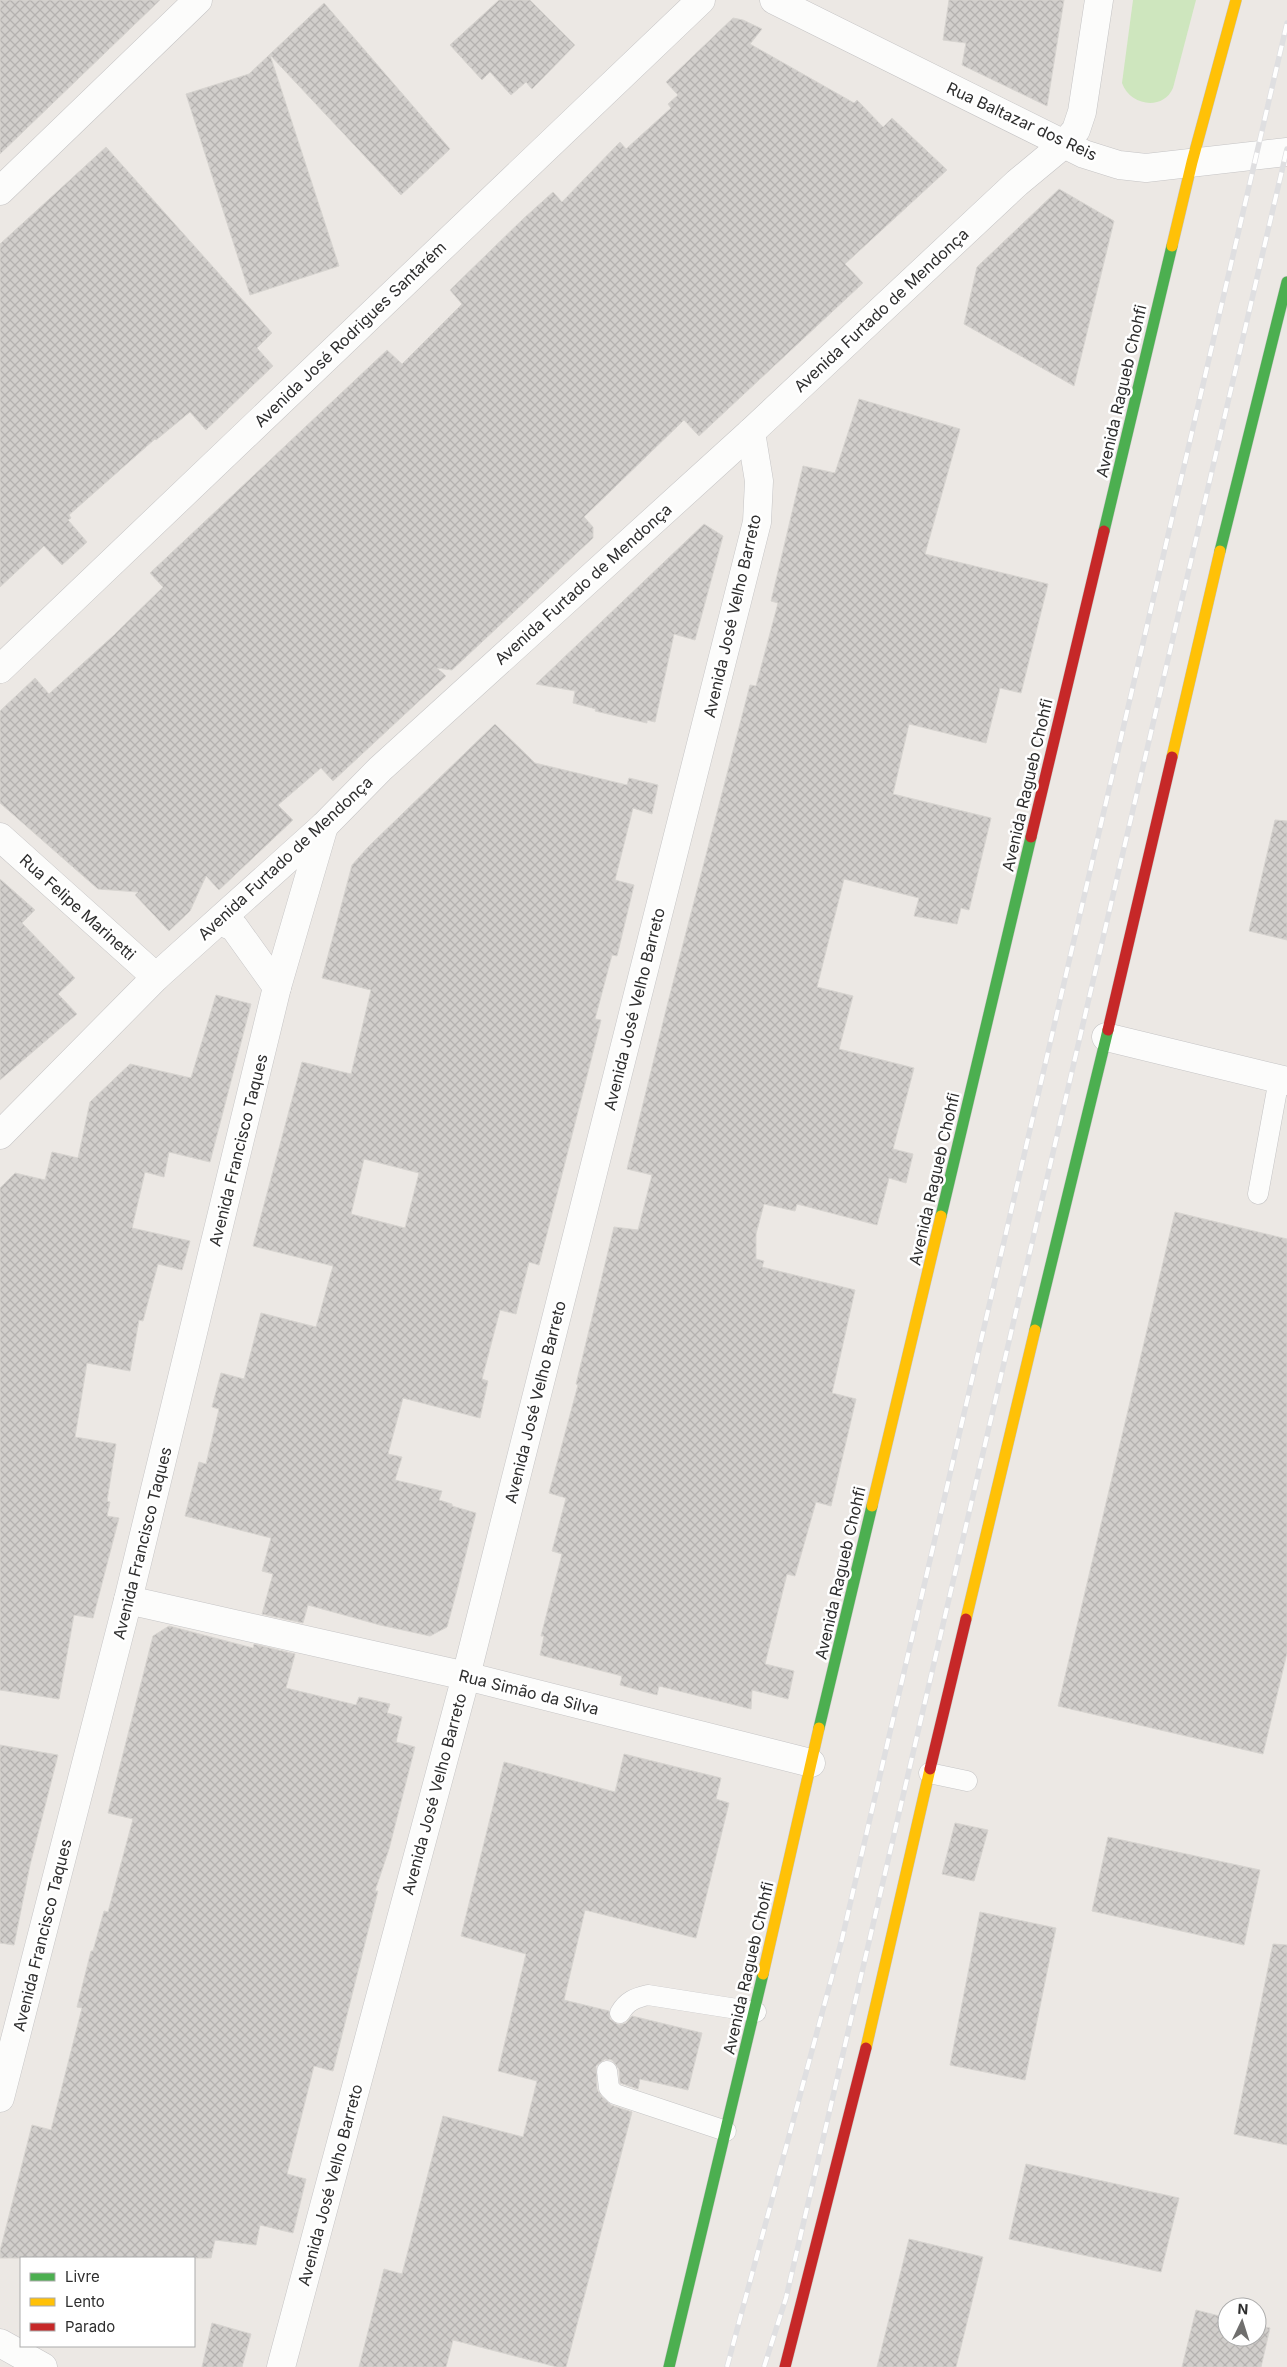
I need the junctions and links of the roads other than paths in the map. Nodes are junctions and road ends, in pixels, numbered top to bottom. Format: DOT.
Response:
graph roads {
  1 [pos="198,0"];
  2 [pos="701,0"];
  3 [pos="774,0"];
  4 [pos="1099,0"];
  5 [pos="1236,0"];
  6 [pos="1064,144"];
  7 [pos="1287,152"];
  8 [pos="1192,162"];
  9 [pos="0,191"];
  10 [pos="1287,282"];
  11 [pos="1282,319"];
  12 [pos="751,432"];
  13 [pos="0,669"];
  14 [pos="324,826"];
  15 [pos="0,838"];
  16 [pos="219,921"];
  17 [pos="156,977"];
  18 [pos="277,987"];
  19 [pos="1106,1038"];
  20 [pos="1283,1080"];
  21 [pos="0,1135"];
  22 [pos="1258,1194"];
  23 [pos="128,1600"];
  24 [pos="466,1676"];
  25 [pos="811,1763"];
  26 [pos="929,1773"];
  27 [pos="967,1781"];
  28 [pos="756,2012"];
  29 [pos="620,2013"];
  30 [pos="607,2071"];
  31 [pos="0,2098"];
  32 [pos="726,2131"];
  33 [pos="0,2342"];
  34 [pos="43,2367"];
  35 [pos="281,2367"];
  36 [pos="669,2367"];
  37 [pos="785,2367"];
  1 -- 9 [label="street"];
  2 -- 13 [label="street, Avenida José Rodrigues Santarém"];
  3 -- 6 [label="street, Rua Baltazar dos Reis"];
  4 -- 6 [label="street, Avenida Furtado de Mendonça"];
  5 -- 8 [label="highway, Avenida Ragueb Chohfi"];
  6 -- 8 [label="street, Rua Baltazar dos Reis"];
  6 -- 12 [label="street, Avenida Furtado de Mendonça"];
  7 -- 8 [label="street, Rua Baltazar dos Reis"];
  8 -- 25 [label="highway, Avenida Ragueb Chohfi"];
  10 -- 11 [label="highway"];
  11 -- 19 [label="highway"];
  12 -- 14 [label="street, Avenida Furtado de Mendonça"];
  12 -- 24 [label="street, Avenida José Velho Barreto"];
  14 -- 16 [label="street, Avenida Furtado de Mendonça"];
  14 -- 18 [label="street, Avenida Francisco Taques"];
  15 -- 17 [label="street, Rua Felipe Marinetti"];
  16 -- 17 [label="street, Avenida Furtado de Mendonça"];
  16 -- 18 [label="street"];
  17 -- 21 [label="street, Avenida Furtado de Mendonça"];
  18 -- 23 [label="street, Avenida Francisco Taques"];
  19 -- 20 [label="street"];
  19 -- 26 [label="highway"];
  20 -- 22 [label="lane"];
  23 -- 24 [label="street, Rua Simão da Silva"];
  23 -- 31 [label="street, Avenida Francisco Taques"];
  24 -- 25 [label="street, Rua Simão da Silva"];
  24 -- 35 [label="street, Avenida José Velho Barreto"];
  25 -- 28 [label="highway, Avenida Ragueb Chohfi"];
  26 -- 27 [label="lane"];
  26 -- 37 [label="highway"];
  28 -- 29 [label="lane"];
  28 -- 32 [label="highway, Avenida Ragueb Chohfi"];
  30 -- 32 [label="lane"];
  32 -- 36 [label="highway, Avenida Ragueb Chohfi"];
  33 -- 34 [label="street"];
}
